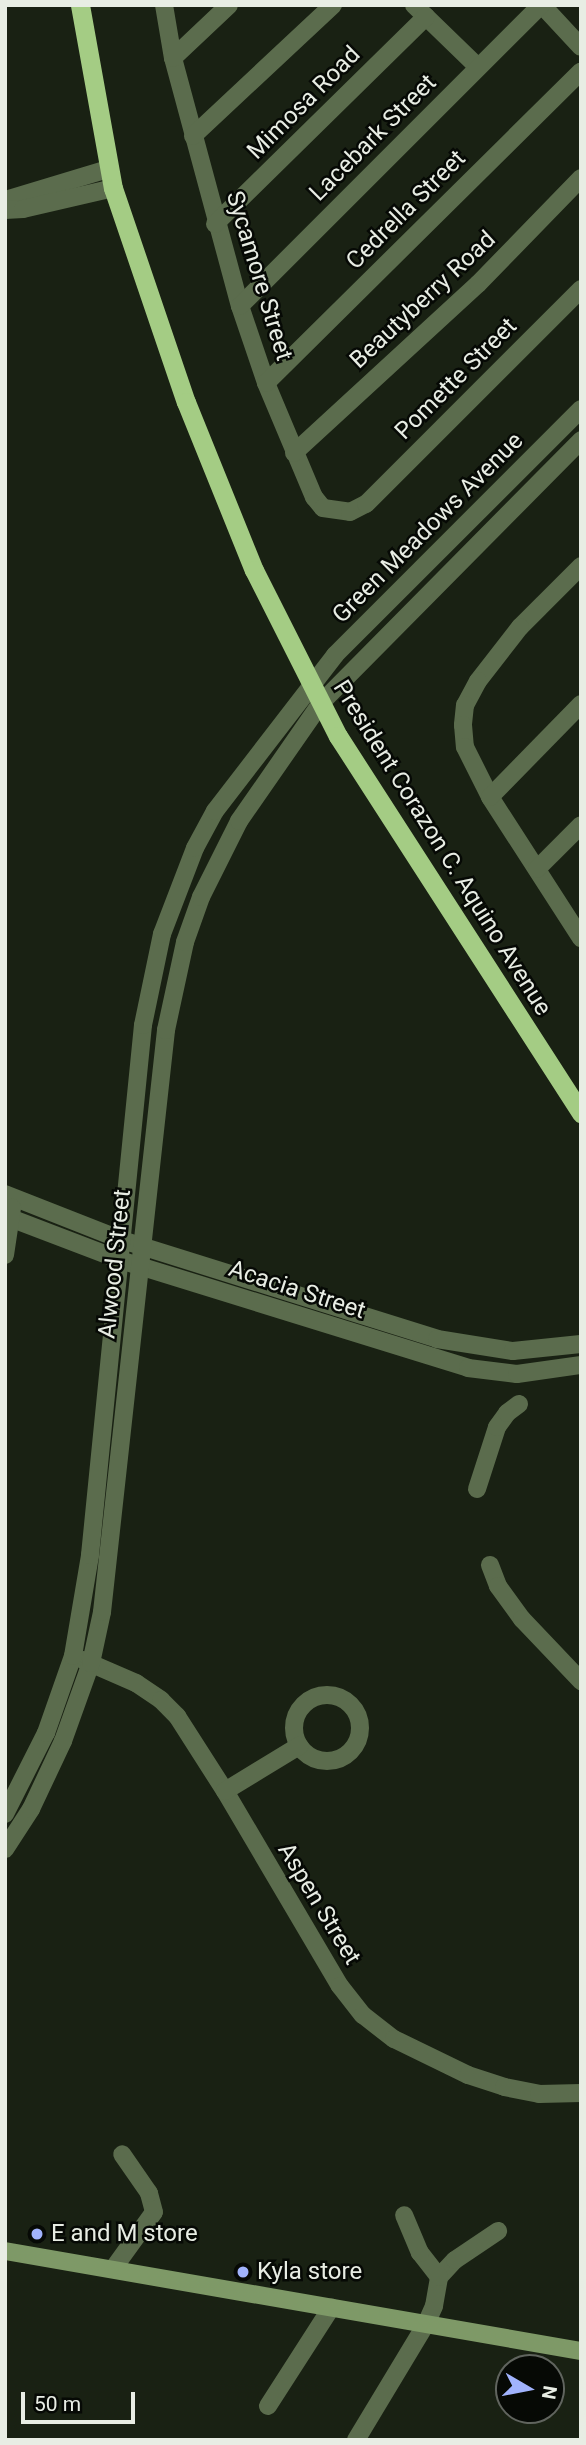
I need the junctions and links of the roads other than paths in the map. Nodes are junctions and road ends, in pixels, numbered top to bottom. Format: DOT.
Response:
graph roads {
  1 [pos="79,5"];
  2 [pos="164,5"];
  3 [pos="229,5"];
  4 [pos="333,5"];
  5 [pos="542,5"];
  6 [pos="420,11"];
  7 [pos="581,47"];
  8 [pos="173,58"];
  9 [pos="478,66"];
  10 [pos="581,71"];
  11 [pos="193,136"];
  12 [pos="108,169"];
  13 [pos="581,178"];
  14 [pos="113,188"];
  15 [pos="5,200"];
  16 [pos="5,210"];
  17 [pos="215,224"];
  18 [pos="581,289"];
  19 [pos="240,306"];
  20 [pos="266,383"];
  21 [pos="581,409"];
  22 [pos="581,440"];
  23 [pos="294,453"];
  24 [pos="366,504"];
  25 [pos="581,566"];
  26 [pos="311,683"];
  27 [pos="321,703"];
  28 [pos="581,704"];
  29 [pos="490,797"];
  30 [pos="581,825"];
  31 [pos="537,869"];
  32 [pos="581,938"];
  33 [pos="581,1113"];
  34 [pos="10,1196"];
  35 [pos="8,1217"];
  36 [pos="122,1240"];
  37 [pos="141,1246"];
  38 [pos="5,1255"];
  39 [pos="120,1260"];
  40 [pos="139,1266"];
  41 [pos="581,1345"];
  42 [pos="581,1365"];
  43 [pos="519,1404"];
  44 [pos="477,1489"];
  45 [pos="490,1565"];
  46 [pos="73,1656"];
  47 [pos="91,1662"];
  48 [pos="581,1681"];
  49 [pos="299,1746"];
  50 [pos="225,1791"];
  51 [pos="5,1814"];
  52 [pos="5,1849"];
  53 [pos="581,2093"];
  54 [pos="122,2154"];
  55 [pos="404,2215"];
  56 [pos="498,2231"];
  57 [pos="5,2250"];
  58 [pos="113,2269"];
  59 [pos="439,2277"];
  60 [pos="331,2308"];
  61 [pos="426,2324"];
  62 [pos="581,2351"];
  63 [pos="268,2406"];
  64 [pos="356,2440"];
  1 -- 12 [label="highway, President Corazon C. Aquino Avenue"];
  2 -- 8 [label="street, Sycamore Street"];
  3 -- 8 [label="street"];
  4 -- 11 [label="street"];
  5 -- 7 [label="street"];
  5 -- 9 [label="street, Lacebark Street"];
  6 -- 9 [label="street"];
  6 -- 17 [label="street, Mimosa Road"];
  8 -- 11 [label="street, Sycamore Street"];
  9 -- 19 [label="street, Lacebark Street"];
  10 -- 20 [label="street, Cedrella Street"];
  11 -- 17 [label="street, Sycamore Street"];
  12 -- 14 [label="highway, President Corazon C. Aquino Avenue"];
  12 -- 15 [label="street"];
  13 -- 23 [label="street, Beautyberry Road"];
  14 -- 16 [label="street"];
  14 -- 26 [label="highway, President Corazon C. Aquino Avenue"];
  17 -- 19 [label="street, Sycamore Street"];
  18 -- 24 [label="street, Pomette Street"];
  19 -- 20 [label="street, Sycamore Street"];
  20 -- 23 [label="street, Sycamore Street"];
  21 -- 26 [label="street, Green Meadows Avenue"];
  22 -- 27 [label="street, Green Meadows Avenue"];
  23 -- 24 [label="street, Sycamore Street"];
  25 -- 29 [label="street"];
  26 -- 27 [label="highway, President Corazon C. Aquino Avenue"];
  26 -- 36 [label="street, Alwood Street"];
  27 -- 33 [label="highway, President Corazon C. Aquino Avenue"];
  27 -- 37 [label="street, Alwood Street"];
  28 -- 29 [label="street"];
  29 -- 31 [label="street"];
  30 -- 31 [label="street"];
  31 -- 32 [label="street"];
  34 -- 35 [label="street"];
  34 -- 36 [label="street, Acacia Street"];
  35 -- 38 [label="street"];
  35 -- 39 [label="street, Acacia Street"];
  36 -- 37 [label="street, Acacia Street"];
  36 -- 39 [label="street, Alwood Street"];
  37 -- 40 [label="street, Alwood Street"];
  37 -- 41 [label="street, Acacia Street"];
  39 -- 40 [label="street, Acacia Street"];
  39 -- 46 [label="street, Alwood Street"];
  40 -- 42 [label="street, Acacia Street"];
  40 -- 47 [label="street, Alwood Street"];
  43 -- 44 [label="street"];
  45 -- 48 [label="street"];
  46 -- 47 [label="street, Aspen Street"];
  46 -- 51 [label="street, Alwood Street"];
  47 -- 50 [label="street, Aspen Street"];
  47 -- 52 [label="street, Alwood Street"];
  49 -- 50 [label="street"];
  50 -- 53 [label="street, Aspen Street"];
  54 -- 58 [label="street"];
  55 -- 59 [label="street"];
  56 -- 59 [label="street"];
  57 -- 58 [label="main road"];
  58 -- 60 [label="main road"];
  59 -- 61 [label="street"];
  60 -- 61 [label="main road"];
  60 -- 63 [label="street"];
  61 -- 62 [label="main road"];
  61 -- 64 [label="street"];
}
